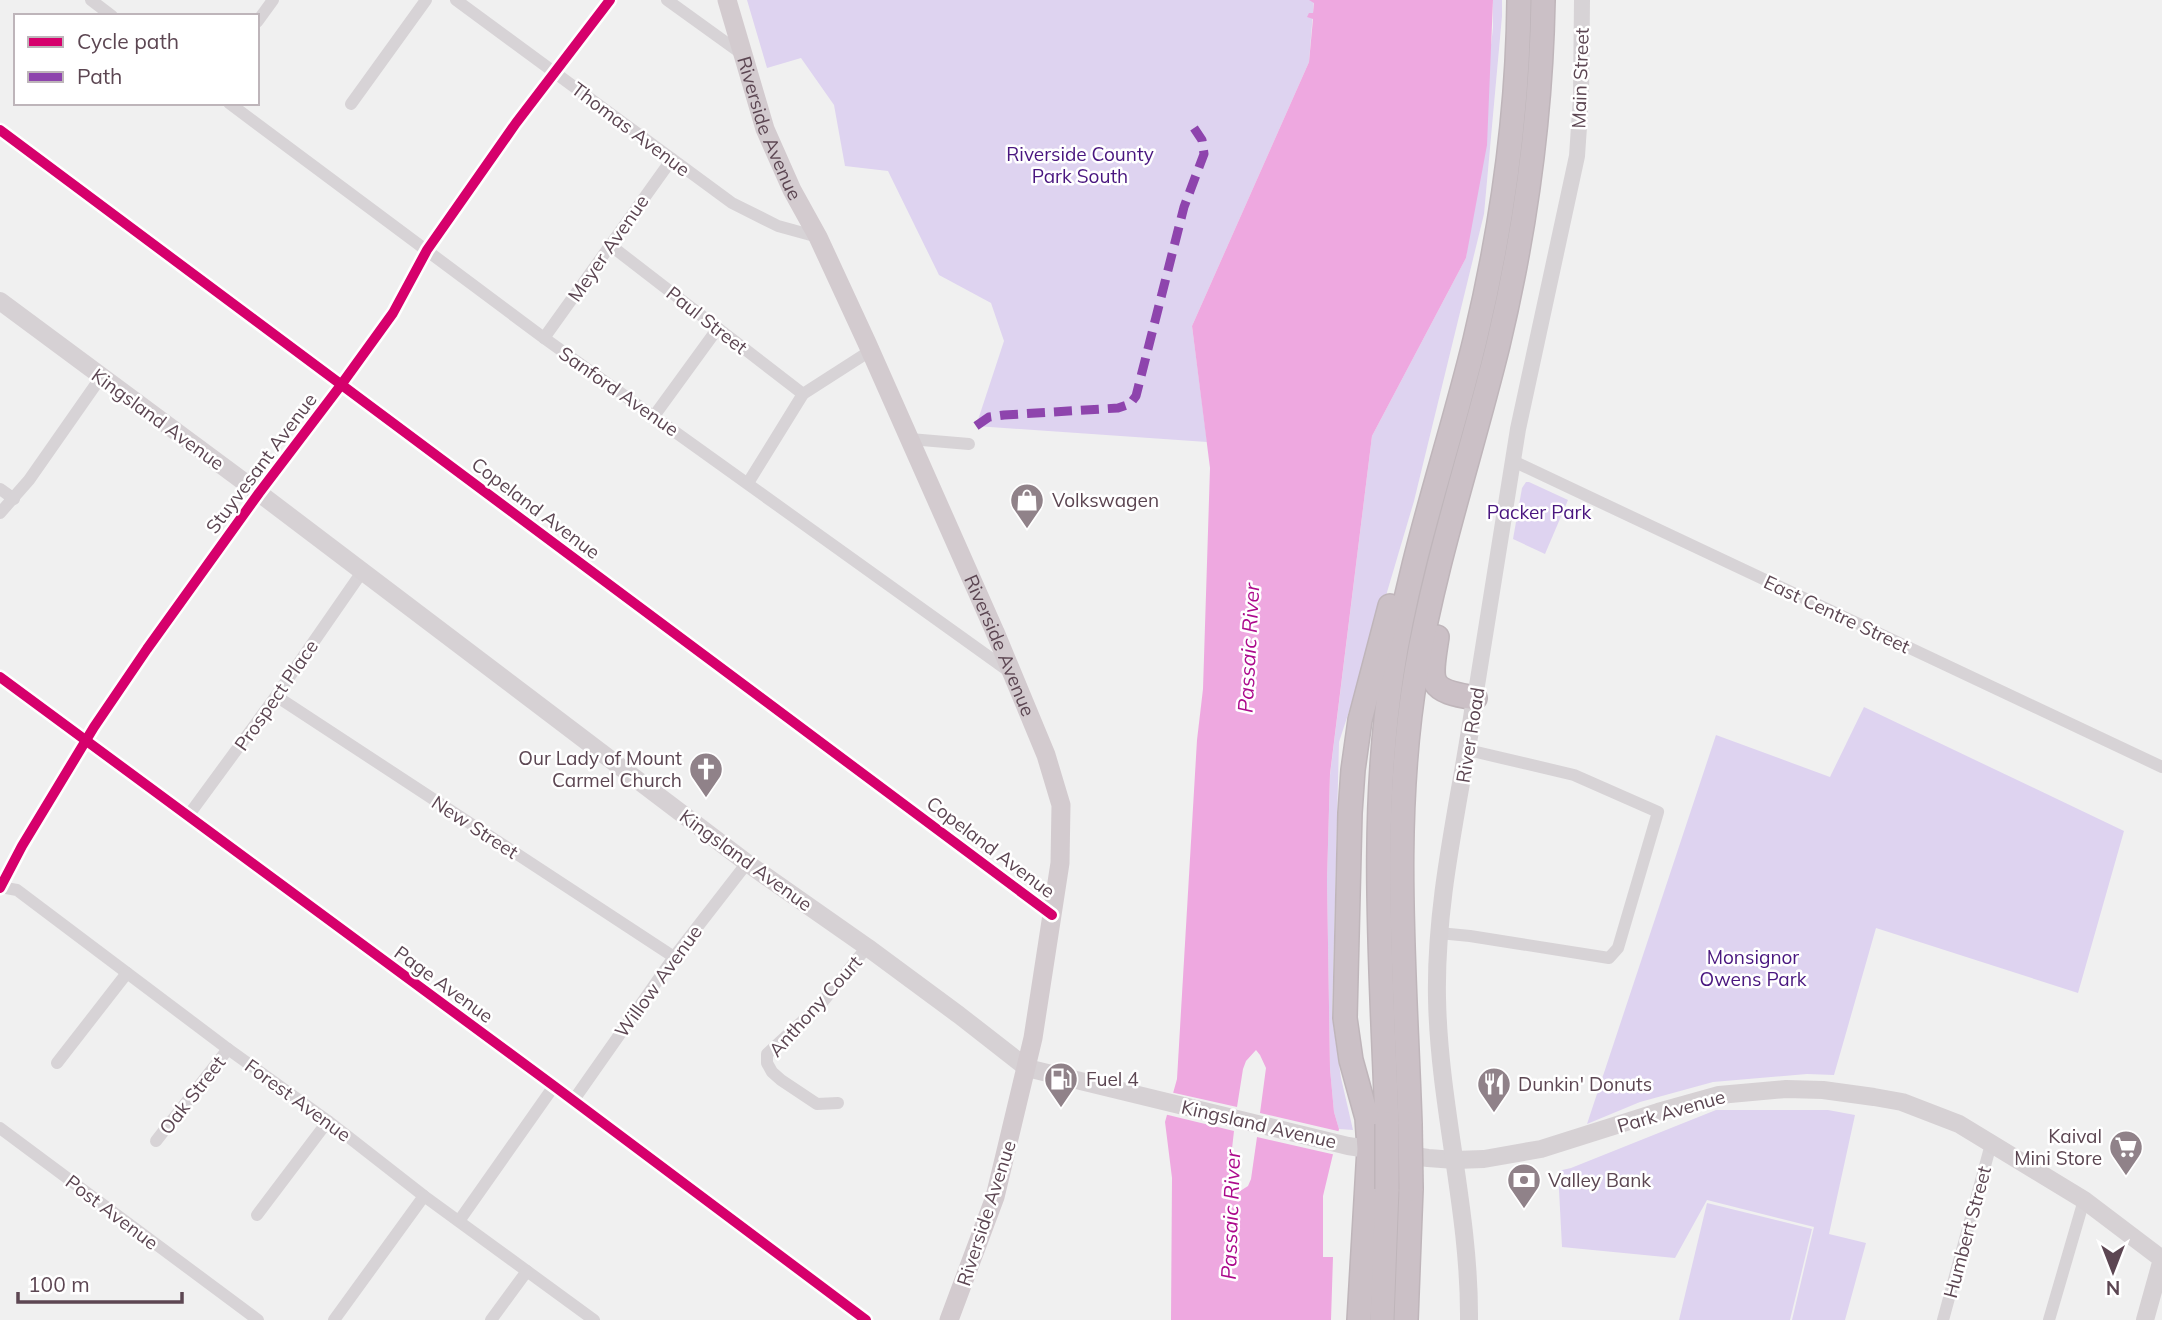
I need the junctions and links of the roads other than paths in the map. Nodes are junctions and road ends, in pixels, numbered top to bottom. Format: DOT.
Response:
graph roads {
  1 [pos="91,0"];
  2 [pos="273,0"];
  3 [pos="426,0"];
  4 [pos="456,0"];
  5 [pos="610,0"];
  6 [pos="667,0"];
  7 [pos="727,0"];
  8 [pos="1519,0"];
  9 [pos="1543,0"];
  10 [pos="1583,0"];
  11 [pos="109,14"];
  12 [pos="259,19"];
  13 [pos="741,54"];
  14 [pos="556,73"];
  15 [pos="351,104"];
  16 [pos="232,105"];
  17 [pos="0,130"];
  18 [pos="1577,156"];
  19 [pos="672,159"];
  20 [pos="818,237"];
  21 [pos="610,245"];
  22 [pos="427,250"];
  23 [pos="0,301"];
  24 [pos="718,328"];
  25 [pos="544,338"];
  26 [pos="870,351"];
  27 [pos="101,377"];
  28 [pos="341,385"];
  29 [pos="1487,388"];
  30 [pos="803,394"];
  31 [pos="654,416"];
  32 [pos="909,439"];
  33 [pos="970,444"];
  34 [pos="1513,461"];
  35 [pos="748,484"];
  36 [pos="0,489"];
  37 [pos="259,493"];
  38 [pos="14,499"];
  39 [pos="1429,510"];
  40 [pos="0,513"];
  41 [pos="362,572"];
  42 [pos="1013,674"];
  43 [pos="0,677"];
  44 [pos="276,696"];
  45 [pos="1475,698"];
  46 [pos="86,741"];
  47 [pos="1468,750"];
  48 [pos="2162,767"];
  49 [pos="188,817"];
  50 [pos="747,863"];
  51 [pos="0,887"];
  52 [pos="1052,915"];
  53 [pos="1439,933"];
  54 [pos="867,947"];
  55 [pos="674,957"];
  56 [pos="127,973"];
  57 [pos="228,1049"];
  58 [pos="57,1063"];
  59 [pos="1027,1068"];
  60 [pos="554,1086"];
  61 [pos="573,1101"];
  62 [pos="838,1103"];
  63 [pos="328,1121"];
  64 [pos="0,1128"];
  65 [pos="156,1141"];
  66 [pos="1992,1144"];
  67 [pos="1359,1147"];
  68 [pos="1455,1160"];
  69 [pos="424,1196"];
  70 [pos="2084,1200"];
  71 [pos="257,1215"];
  72 [pos="459,1221"];
  73 [pos="2162,1259"];
  74 [pos="527,1271"];
  75 [pos="258,1320"];
  76 [pos="334,1320"];
  77 [pos="491,1320"];
  78 [pos="594,1320"];
  79 [pos="866,1320"];
  80 [pos="950,1320"];
  81 [pos="1359,1320"];
  82 [pos="1382,1320"];
  83 [pos="1406,1320"];
  84 [pos="1469,1320"];
  85 [pos="1943,1320"];
  86 [pos="2049,1320"];
  87 [pos="2145,1320"];
  1 -- 11 [label="street"];
  2 -- 12 [label="street"];
  3 -- 15 [label="street"];
  4 -- 14 [label="street, Thomas Avenue"];
  5 -- 14 [label="street, Stuyvesant Avenue"];
  6 -- 13 [label="street"];
  7 -- 13 [label="main road, Riverside Avenue"];
  8 -- 39 [label="highway"];
  9 -- 29 [label="highway"];
  10 -- 18 [label="street, Main Street"];
  13 -- 20 [label="main road, Riverside Avenue"];
  14 -- 19 [label="street, Thomas Avenue"];
  14 -- 22 [label="street, Stuyvesant Avenue"];
  16 -- 22 [label="street, Sanford Avenue"];
  17 -- 28 [label="street, Copeland Avenue"];
  18 -- 34 [label="street, River Road"];
  19 -- 20 [label="street, Thomas Avenue"];
  19 -- 21 [label="street, Meyer Avenue"];
  20 -- 26 [label="main road, Riverside Avenue"];
  21 -- 24 [label="street, Paul Street"];
  21 -- 25 [label="street, Meyer Avenue"];
  22 -- 25 [label="street, Sanford Avenue"];
  22 -- 28 [label="street, Stuyvesant Avenue"];
  23 -- 27 [label="main road, Kingsland Avenue"];
  24 -- 30 [label="street, Paul Street"];
  24 -- 31 [label="street"];
  25 -- 31 [label="street, Sanford Avenue"];
  26 -- 30 [label="street"];
  26 -- 32 [label="main road, Riverside Avenue"];
  27 -- 37 [label="main road, Kingsland Avenue"];
  27 -- 38 [label="street"];
  28 -- 37 [label="street, Stuyvesant Avenue"];
  28 -- 52 [label="street, Copeland Avenue"];
  29 -- 45 [label="highway"];
  29 -- 83 [label="highway, bridge"];
  30 -- 35 [label="street"];
  31 -- 35 [label="street, Sanford Avenue"];
  32 -- 33 [label="street"];
  32 -- 42 [label="main road, Riverside Avenue"];
  34 -- 45 [label="street, River Road"];
  34 -- 48 [label="street, East Centre Street"];
  35 -- 42 [label="street, Sanford Avenue"];
  36 -- 38 [label="street"];
  37 -- 41 [label="main road, Kingsland Avenue"];
  37 -- 46 [label="street, Stuyvesant Avenue"];
  38 -- 40 [label="street"];
  39 -- 67 [label="highway"];
  39 -- 82 [label="highway, bridge"];
  41 -- 44 [label="street, Prospect Place"];
  41 -- 50 [label="main road, Kingsland Avenue"];
  42 -- 52 [label="main road, Riverside Avenue"];
  43 -- 46 [label="street, Page Avenue"];
  44 -- 49 [label="street, Prospect Place"];
  44 -- 55 [label="street, New Street"];
  45 -- 47 [label="main road, River Road"];
  46 -- 49 [label="street, Page Avenue"];
  46 -- 51 [label="street, Stuyvesant Avenue"];
  47 -- 53 [label="main road, River Road"];
  47 -- 53 [label="street"];
  49 -- 60 [label="street, Page Avenue"];
  50 -- 54 [label="main road, Kingsland Avenue"];
  50 -- 55 [label="street, Willow Avenue"];
  51 -- 56 [label="street, Forest Avenue"];
  52 -- 59 [label="main road, Riverside Avenue"];
  53 -- 68 [label="main road, River Road"];
  54 -- 59 [label="main road, Kingsland Avenue"];
  54 -- 62 [label="street, Anthony Court"];
  55 -- 61 [label="street, Willow Avenue"];
  56 -- 57 [label="street, Forest Avenue"];
  56 -- 58 [label="street"];
  57 -- 63 [label="street, Forest Avenue"];
  57 -- 65 [label="street, Oak Street"];
  59 -- 67 [label="main road, Kingsland Avenue"];
  59 -- 80 [label="main road, Riverside Avenue"];
  60 -- 61 [label="street, Page Avenue"];
  60 -- 72 [label="street"];
  61 -- 79 [label="street, Page Avenue"];
  63 -- 69 [label="street, Forest Avenue"];
  63 -- 71 [label="street"];
  64 -- 75 [label="street, Post Avenue"];
  66 -- 68 [label="main road, Park Avenue"];
  66 -- 70 [label="main road, Park Avenue"];
  66 -- 85 [label="street, Humbert Street"];
  67 -- 68 [label="main road, Park Avenue"];
  67 -- 81 [label="highway"];
  68 -- 84 [label="main road, River Road"];
  69 -- 72 [label="street, Forest Avenue"];
  69 -- 76 [label="street"];
  70 -- 73 [label="main road, Park Avenue"];
  70 -- 86 [label="street"];
  72 -- 74 [label="street, Forest Avenue"];
  73 -- 87 [label="main road"];
  74 -- 77 [label="street"];
  74 -- 78 [label="street, Forest Avenue"];
}
